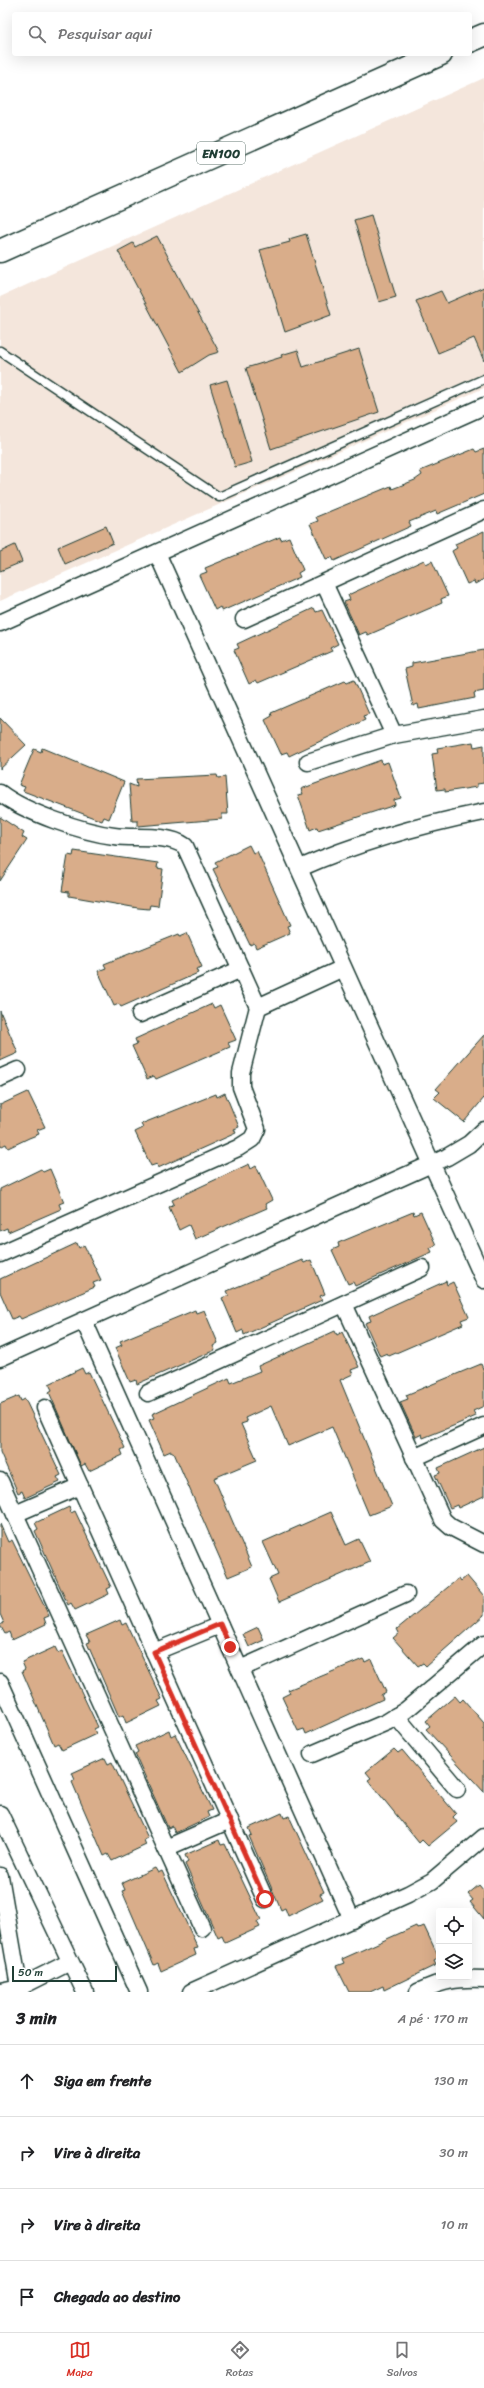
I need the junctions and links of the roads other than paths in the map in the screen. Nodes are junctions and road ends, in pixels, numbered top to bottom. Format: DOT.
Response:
graph roads {
  1 [pos="484,35"];
  2 [pos="472,40"];
  3 [pos="437,56"];
  4 [pos="0,251"];
  5 [pos="0,351"];
  6 [pos="484,379"];
  7 [pos="484,406"];
  8 [pos="484,510"];
  9 [pos="157,553"];
  10 [pos="324,583"];
  11 [pos="244,619"];
  12 [pos="0,623"];
  13 [pos="484,719"];
  14 [pos="394,736"];
  15 [pos="308,762"];
  16 [pos="0,792"];
  17 [pos="484,812"];
  18 [pos="300,868"];
  19 [pos="343,968"];
  20 [pos="241,969"];
  21 [pos="258,1007"];
  22 [pos="140,1014"];
  23 [pos="18,1070"];
  24 [pos="0,1078"];
  25 [pos="484,1130"];
  26 [pos="432,1164"];
  27 [pos="0,1254"];
  28 [pos="422,1268"];
  29 [pos="484,1280"];
  30 [pos="344,1304"];
  31 [pos="84,1320"];
  32 [pos="0,1358"];
  33 [pos="148,1393"];
  34 [pos="45,1408"];
  35 [pos="484,1426"];
  36 [pos="414,1458"];
  37 [pos="0,1481"];
  38 [pos="80,1486"];
  39 [pos="15,1514"];
  40 [pos="484,1544"];
  41 [pos="406,1594"];
  42 [pos="220,1624"];
  43 [pos="484,1644"];
  44 [pos="154,1652"];
  45 [pos="240,1669"];
  46 [pos="0,1682"];
  47 [pos="396,1716"];
  48 [pos="312,1754"];
  49 [pos="457,1789"];
  50 [pos="0,1814"];
  51 [pos="230,1820"];
  52 [pos="484,1837"];
  53 [pos="166,1848"];
  54 [pos="0,1876"];
  55 [pos="265,1899"];
  56 [pos="352,1920"];
  57 [pos="202,1928"];
  58 [pos="70,1962"];
  59 [pos="484,1979"];
  60 [pos="20,1989"];
  61 [pos="0,1990"];
  62 [pos="85,1992"];
  63 [pos="140,1992"];
  64 [pos="192,1992"];
  65 [pos="418,1992"];
  1 -- 2 [label="highway"];
  3 -- 4 [label="highway, EN100"];
  5 -- 6 [label="lane"];
  7 -- 9 [label="street"];
  8 -- 10 [label="street"];
  9 -- 12 [label="street"];
  9 -- 18 [label="street"];
  10 -- 11 [label="street"];
  10 -- 14 [label="street"];
  13 -- 14 [label="street"];
  14 -- 15 [label="street"];
  16 -- 20 [label="street"];
  17 -- 18 [label="street"];
  18 -- 19 [label="street"];
  19 -- 21 [label="street"];
  19 -- 26 [label="street"];
  20 -- 21 [label="street"];
  20 -- 22 [label="street"];
  21 -- 27 [label="street"];
  23 -- 24 [label="street"];
  25 -- 26 [label="street"];
  26 -- 29 [label="street"];
  26 -- 31 [label="street"];
  28 -- 30 [label="street"];
  30 -- 33 [label="street"];
  30 -- 36 [label="street"];
  31 -- 32 [label="street"];
  31 -- 42 [label="street"];
  34 -- 38 [label="street"];
  35 -- 36 [label="street"];
  36 -- 40 [label="street"];
  37 -- 39 [label="street"];
  38 -- 39 [label="street"];
  38 -- 44 [label="street"];
  39 -- 53 [label="street"];
  41 -- 45 [label="street"];
  42 -- 44 [label="street"];
  42 -- 45 [label="street"];
  43 -- 47 [label="street"];
  44 -- 51 [label="street"];
  45 -- 56 [label="street"];
  46 -- 63 [label="street"];
  47 -- 48 [label="street"];
  47 -- 49 [label="street"];
  50 -- 58 [label="street"];
  51 -- 53 [label="street"];
  51 -- 55 [label="street"];
  52 -- 56 [label="street"];
  53 -- 57 [label="street"];
  54 -- 60 [label="street"];
  56 -- 64 [label="street"];
  58 -- 60 [label="street"];
  58 -- 62 [label="street"];
  59 -- 65 [label="street"];
  60 -- 61 [label="street"];
}
